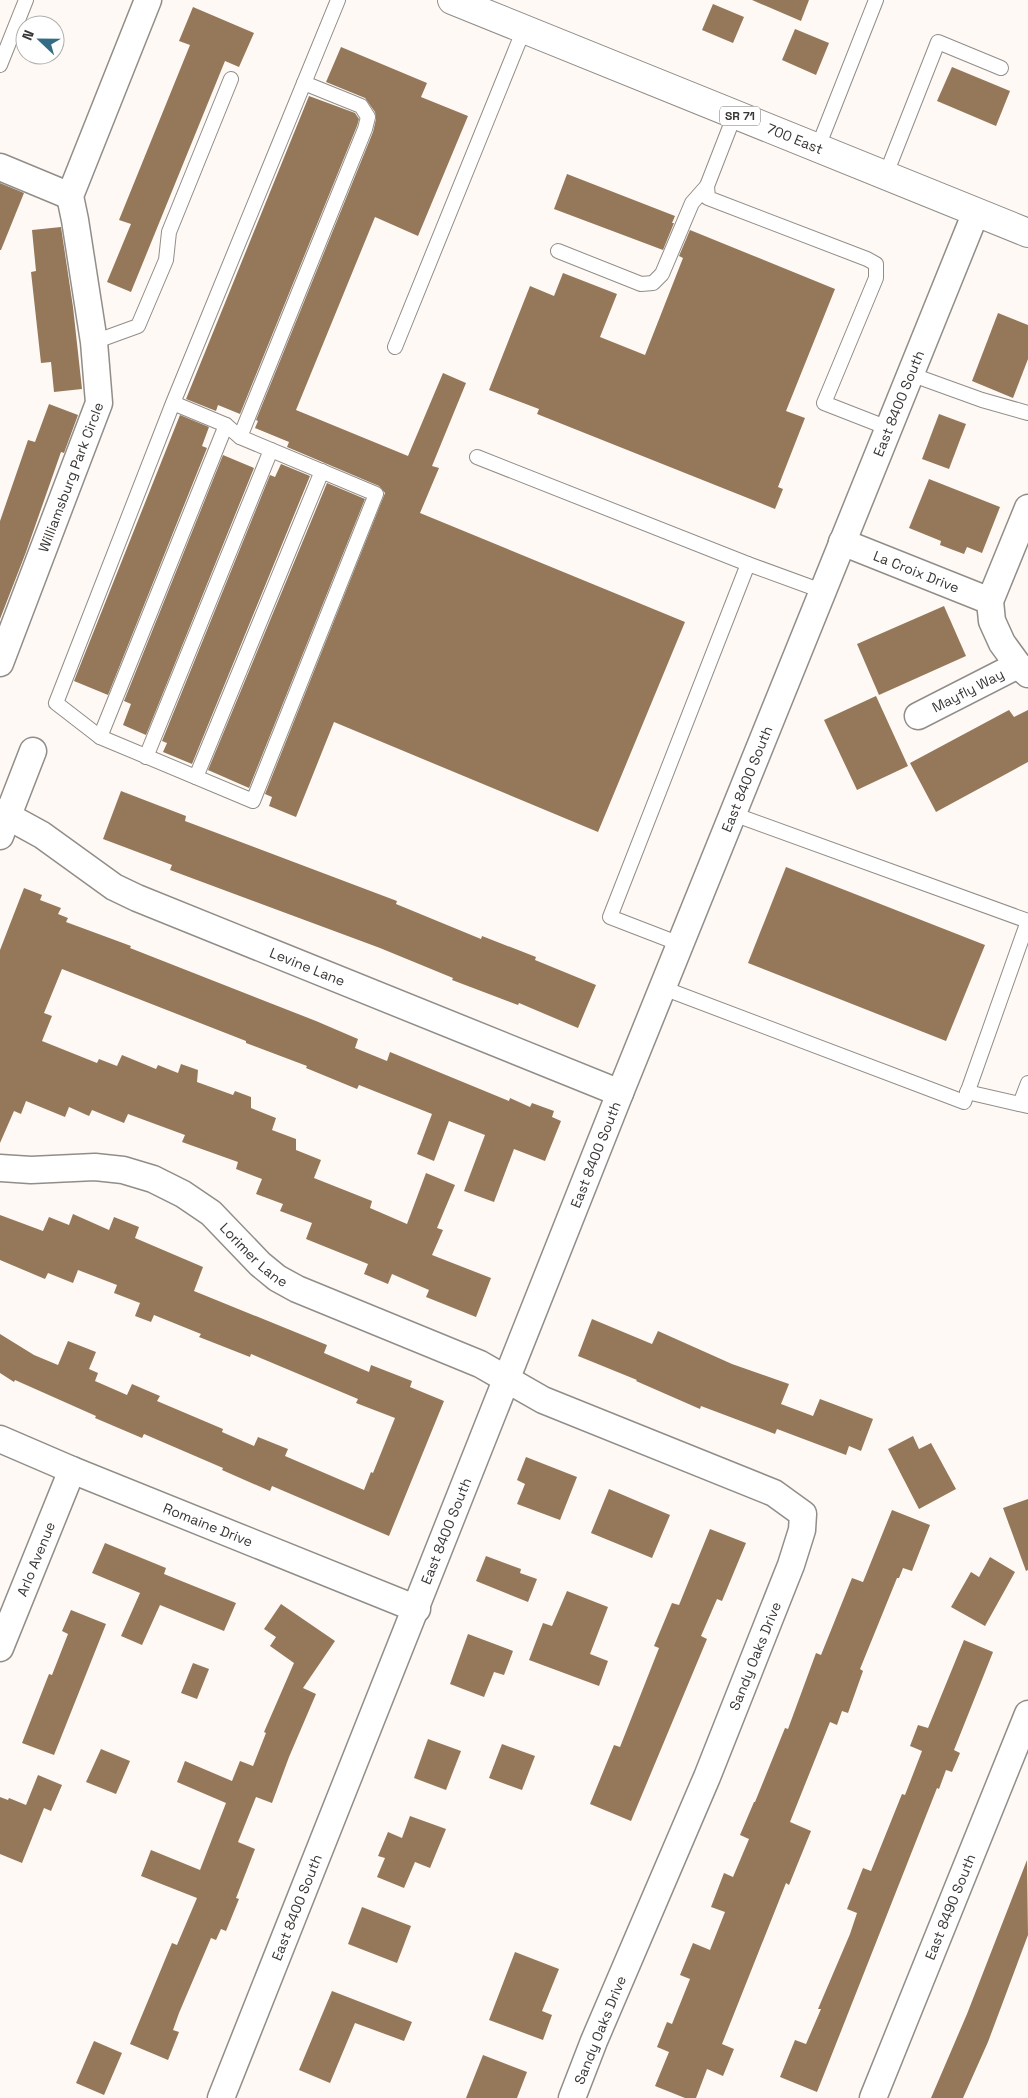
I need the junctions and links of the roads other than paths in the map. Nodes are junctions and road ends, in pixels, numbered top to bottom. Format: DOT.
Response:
graph roads {
  1 [pos="26,0"];
  2 [pos="148,0"];
  3 [pos="338,0"];
  4 [pos="452,0"];
  5 [pos="876,0"];
  6 [pos="524,29"];
  7 [pos="0,65"];
  8 [pos="1001,68"];
  9 [pos="232,79"];
  10 [pos="304,84"];
  11 [pos="736,114"];
  12 [pos="818,147"];
  13 [pos="0,167"];
  14 [pos="886,174"];
  15 [pos="707,186"];
  16 [pos="70,196"];
  17 [pos="976,212"];
  18 [pos="1028,233"];
  19 [pos="558,251"];
  20 [pos="94,342"];
  21 [pos="396,347"];
  22 [pos="910,374"];
  23 [pos="173,403"];
  24 [pos="1028,413"];
  25 [pos="226,425"];
  26 [pos="888,428"];
  27 [pos="240,437"];
  28 [pos="271,450"];
  29 [pos="477,457"];
  30 [pos="322,471"];
  31 [pos="1028,508"];
  32 [pos="842,542"];
  33 [pos="748,564"];
  34 [pos="822,591"];
  35 [pos="990,601"];
  36 [pos="0,664"];
  37 [pos="1023,670"];
  38 [pos="918,716"];
  39 [pos="100,737"];
  40 [pos="33,751"];
  41 [pos="146,757"];
  42 [pos="196,777"];
  43 [pos="733,814"];
  44 [pos="3,821"];
  45 [pos="1028,921"];
  46 [pos="680,944"];
  47 [pos="663,988"];
  48 [pos="1028,1083"];
  49 [pos="967,1092"];
  50 [pos="620,1093"];
  51 [pos="1024,1105"];
  52 [pos="0,1168"];
  53 [pos="506,1379"];
  54 [pos="0,1439"];
  55 [pos="72,1470"];
  56 [pos="417,1609"];
  57 [pos="0,1648"];
  58 [pos="1028,1714"];
  59 [pos="221,2098"];
  60 [pos="572,2098"];
  61 [pos="872,2098"];
  1 -- 7 [label="lane"];
  2 -- 16 [label="street"];
  3 -- 10 [label="lane"];
  4 -- 6 [label="main road, 700 East / SR 71"];
  5 -- 12 [label="lane"];
  6 -- 11 [label="main road, 700 East / SR 71"];
  6 -- 21 [label="lane"];
  8 -- 14 [label="lane"];
  9 -- 20 [label="lane"];
  10 -- 23 [label="lane"];
  10 -- 27 [label="lane"];
  11 -- 12 [label="main road, 700 East / SR 71"];
  11 -- 15 [label="lane"];
  12 -- 14 [label="main road, 700 East / SR 71"];
  13 -- 16 [label="street"];
  14 -- 17 [label="main road, 700 East / SR 71"];
  15 -- 19 [label="lane"];
  15 -- 26 [label="lane"];
  16 -- 20 [label="street, Williamsburg Park Circle"];
  17 -- 18 [label="main road, 700 East / SR 71"];
  17 -- 22 [label="street, East 8400 South"];
  20 -- 36 [label="street, Williamsburg Park Circle"];
  22 -- 24 [label="lane"];
  22 -- 26 [label="street, East 8400 South"];
  23 -- 25 [label="lane"];
  23 -- 39 [label="lane"];
  25 -- 27 [label="lane"];
  25 -- 39 [label="lane"];
  26 -- 32 [label="street, East 8400 South"];
  27 -- 28 [label="lane"];
  28 -- 30 [label="lane"];
  28 -- 41 [label="lane"];
  29 -- 33 [label="lane"];
  30 -- 42 [label="lane"];
  30 -- 42 [label="lane"];
  31 -- 35 [label="street"];
  32 -- 34 [label="street, East 8400 South"];
  32 -- 35 [label="street, La Croix Drive"];
  33 -- 34 [label="lane"];
  33 -- 46 [label="lane"];
  34 -- 43 [label="street, East 8400 South"];
  35 -- 37 [label="street"];
  37 -- 38 [label="street, Mayfly Way"];
  39 -- 41 [label="lane"];
  40 -- 44 [label="street"];
  41 -- 42 [label="lane"];
  43 -- 45 [label="lane"];
  43 -- 46 [label="street, East 8400 South"];
  44 -- 50 [label="street, Levine Lane"];
  45 -- 49 [label="lane"];
  46 -- 47 [label="street, East 8400 South"];
  47 -- 49 [label="lane"];
  47 -- 50 [label="street, East 8400 South"];
  48 -- 51 [label="lane"];
  49 -- 51 [label="lane"];
  50 -- 53 [label="street, East 8400 South"];
  52 -- 53 [label="street, Lorimer Lane"];
  53 -- 56 [label="street, East 8400 South"];
  53 -- 60 [label="street, Sandy Oaks Drive"];
  54 -- 55 [label="street, Romaine Drive"];
  55 -- 56 [label="street, Romaine Drive"];
  55 -- 57 [label="street, Arlo Avenue"];
  56 -- 59 [label="street, East 8400 South"];
  58 -- 61 [label="street, East 8490 South"];
}
